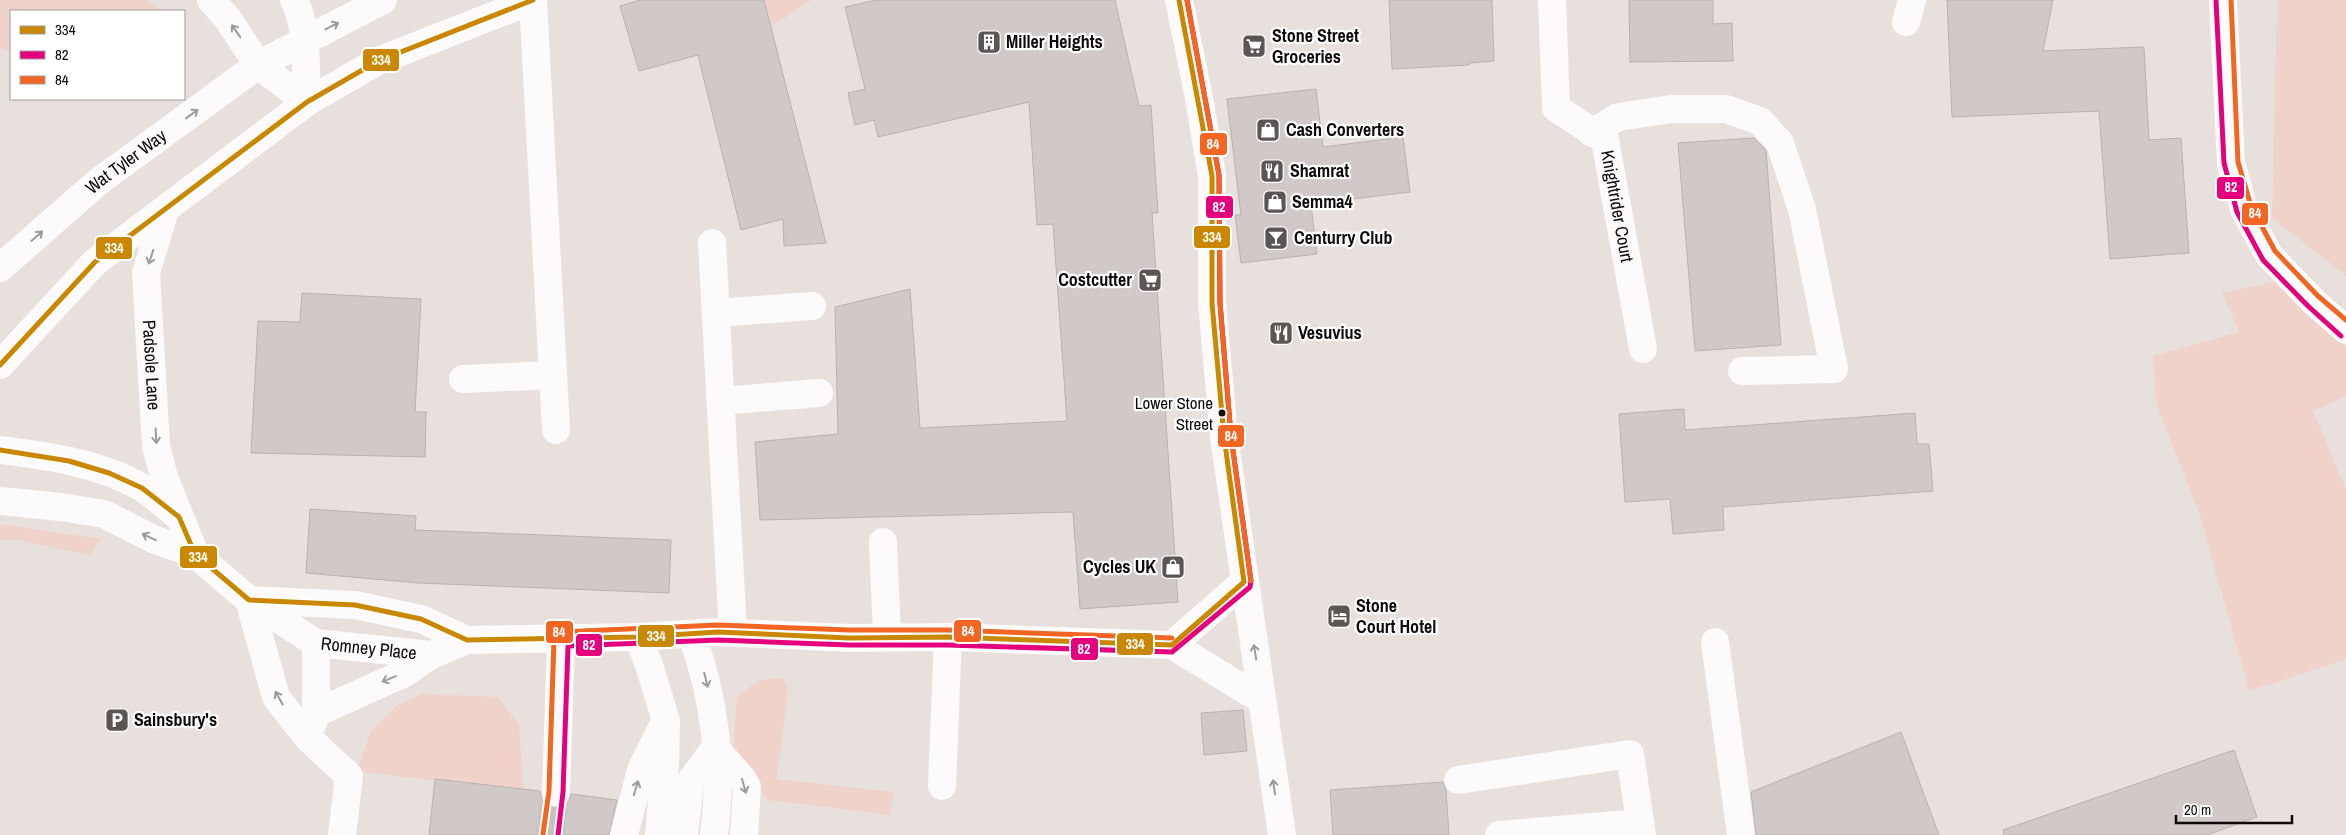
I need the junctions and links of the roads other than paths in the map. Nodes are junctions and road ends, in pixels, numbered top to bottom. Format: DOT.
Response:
graph roads {
  1 [pos="211,0"];
  2 [pos="294,0"];
  3 [pos="383,0"];
  4 [pos="533,0"];
  5 [pos="1179,0"];
  6 [pos="1552,0"];
  7 [pos="2223,0"];
  8 [pos="304,40"];
  9 [pos="258,65"];
  10 [pos="307,102"];
  11 [pos="1592,133"];
  12 [pos="166,210"];
  13 [pos="712,243"];
  14 [pos="0,268"];
  15 [pos="812,306"];
  16 [pos="716,313"];
  17 [pos="2346,330"];
  18 [pos="1643,349"];
  19 [pos="0,365"];
  20 [pos="1742,371"];
  21 [pos="553,375"];
  22 [pos="463,379"];
  23 [pos="819,393"];
  24 [pos="721,401"];
  25 [pos="556,430"];
  26 [pos="0,450"];
  27 [pos="0,501"];
  28 [pos="179,517"];
  29 [pos="883,542"];
  30 [pos="195,554"];
  31 [pos="1244,582"];
  32 [pos="250,600"];
  33 [pos="733,633"];
  34 [pos="691,634"];
  35 [pos="948,636"];
  36 [pos="638,637"];
  37 [pos="887,637"];
  38 [pos="560,639"];
  39 [pos="468,640"];
  40 [pos="1715,642"];
  41 [pos="316,643"];
  42 [pos="1172,644"];
  43 [pos="431,655"];
  44 [pos="1262,700"];
  45 [pos="666,720"];
  46 [pos="312,725"];
  47 [pos="715,748"];
  48 [pos="1458,780"];
  49 [pos="942,786"];
  50 [pos="556,792"];
  51 [pos="1641,829"];
  52 [pos="342,835"];
  53 [pos="624,835"];
  54 [pos="659,835"];
  55 [pos="684,835"];
  56 [pos="714,835"];
  57 [pos="744,835"];
  58 [pos="1282,835"];
  59 [pos="1499,835"];
  60 [pos="1741,835"];
  9 -- 1 [label="main road, one-way"];
  2 -- 8 [label="main road"];
  8 -- 3 [label="main road, Wat Tyler Way, one-way"];
  4 -- 10 [label="main road"];
  4 -- 21 [label="main road"];
  5 -- 31 [label="main road"];
  6 -- 11 [label="main road, Knightrider Court"];
  7 -- 17 [label="main road"];
  8 -- 9 [label="main road, Wat Tyler Way"];
  8 -- 10 [label="main road"];
  9 -- 10 [label="main road"];
  14 -- 9 [label="main road, Wat Tyler Way, one-way"];
  10 -- 12 [label="main road"];
  11 -- 18 [label="main road, Knightrider Court"];
  11 -- 20 [label="main road"];
  12 -- 19 [label="main road"];
  12 -- 28 [label="main road, Padsole Lane, one-way"];
  13 -- 16 [label="main road"];
  15 -- 16 [label="main road"];
  16 -- 24 [label="main road"];
  21 -- 22 [label="main road"];
  21 -- 25 [label="main road"];
  23 -- 24 [label="main road"];
  24 -- 33 [label="main road"];
  26 -- 28 [label="main road, Romney Place"];
  30 -- 27 [label="main road, Romney Place, one-way"];
  28 -- 30 [label="main road, Romney Place"];
  29 -- 37 [label="main road"];
  30 -- 32 [label="main road, Romney Place"];
  31 -- 42 [label="main road"];
  44 -- 31 [label="main road, one-way"];
  32 -- 39 [label="main road, Romney Place"];
  32 -- 41 [label="main road, Romney Place"];
  46 -- 32 [label="main road, one-way"];
  33 -- 34 [label="main road, Romney Place"];
  33 -- 37 [label="main road, Romney Place"];
  34 -- 36 [label="main road, Romney Place"];
  34 -- 47 [label="main road, one-way"];
  35 -- 37 [label="main road, Romney Place"];
  35 -- 42 [label="main road, Romney Place"];
  35 -- 49 [label="main road"];
  36 -- 38 [label="main road, Romney Place"];
  36 -- 45 [label="main road"];
  38 -- 39 [label="main road, Romney Place"];
  38 -- 50 [label="main road"];
  39 -- 43 [label="main road, Romney Place"];
  40 -- 60 [label="main road"];
  41 -- 43 [label="main road, Romney Place"];
  41 -- 46 [label="main road"];
  42 -- 44 [label="main road, Romney Place"];
  43 -- 46 [label="main road, one-way"];
  58 -- 44 [label="main road, one-way"];
  53 -- 45 [label="main road, one-way"];
  45 -- 54 [label="main road"];
  46 -- 52 [label="main road"];
  47 -- 55 [label="main road"];
  47 -- 56 [label="main road"];
  47 -- 57 [label="main road, one-way"];
  48 -- 51 [label="main road"];
  51 -- 59 [label="main road"];
}
